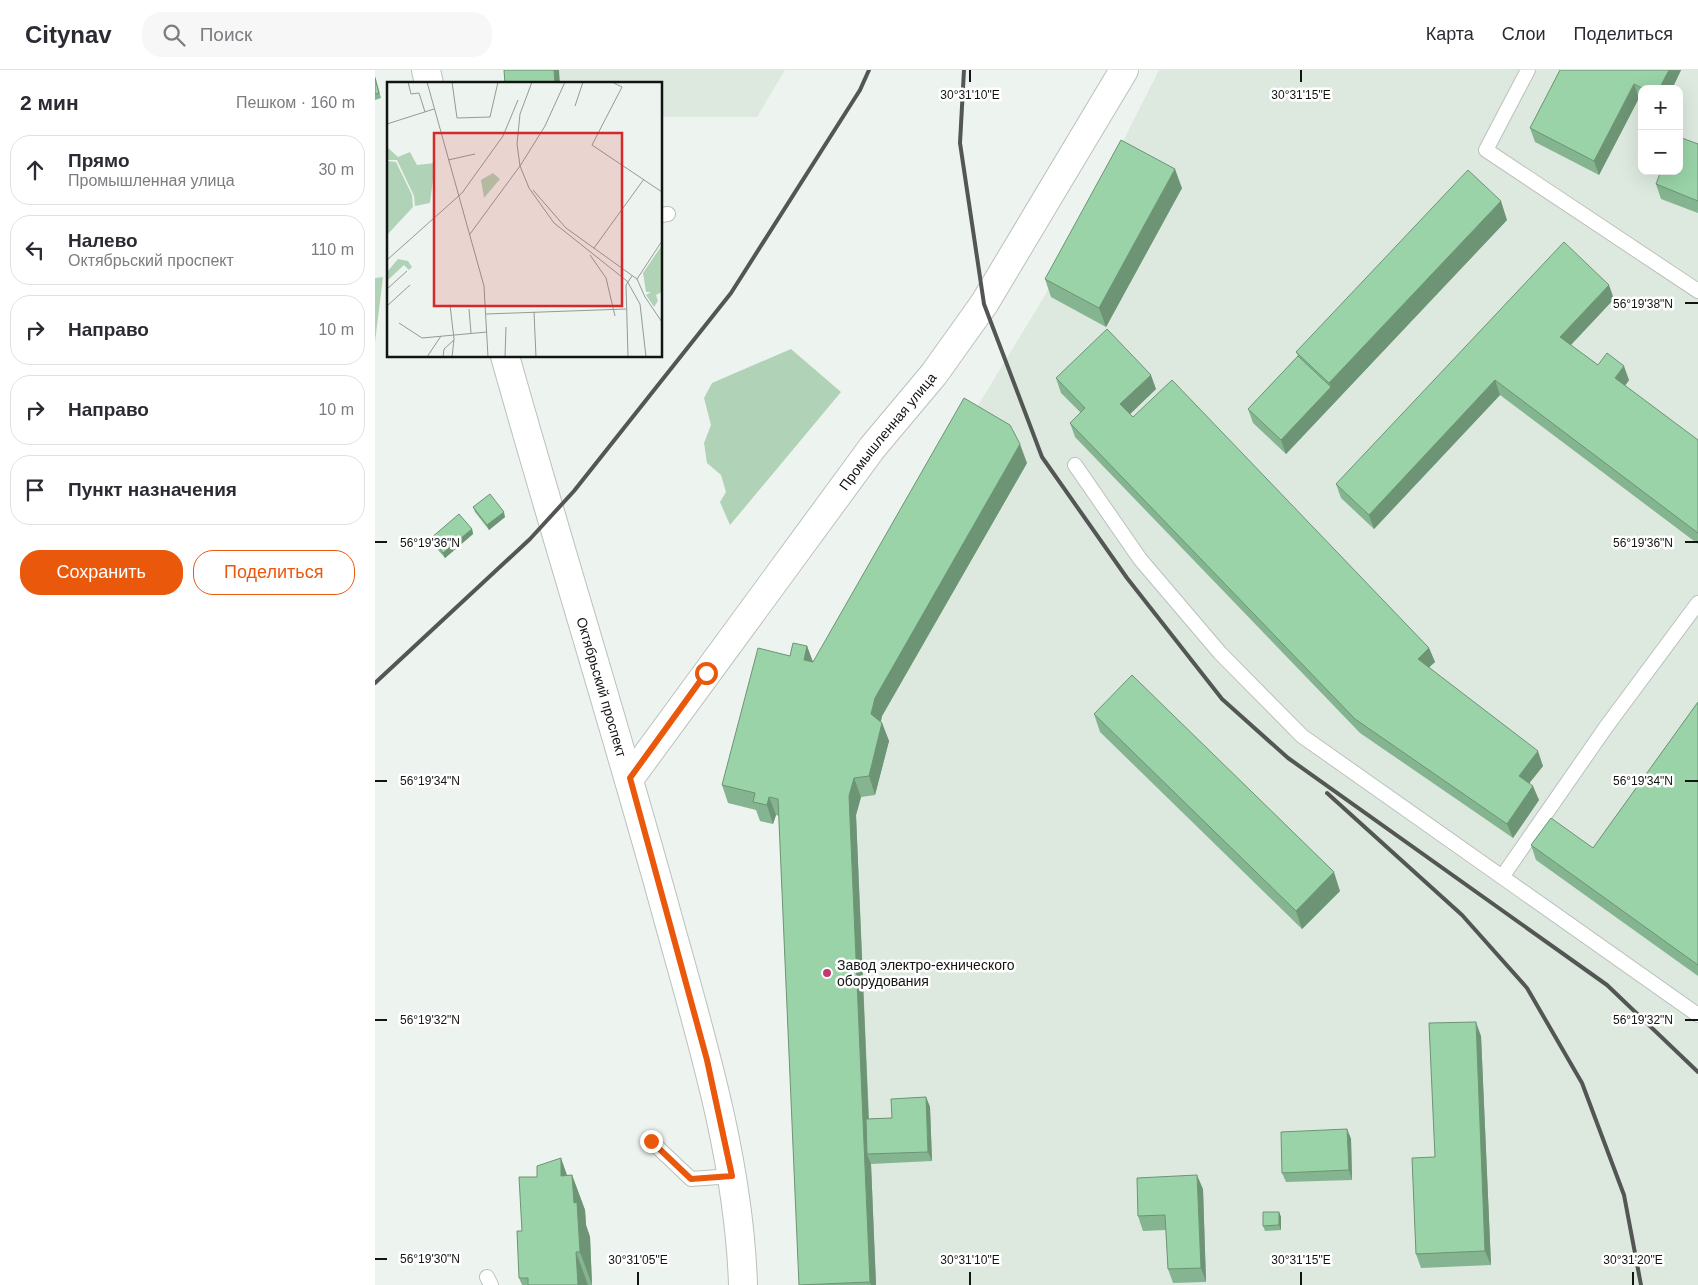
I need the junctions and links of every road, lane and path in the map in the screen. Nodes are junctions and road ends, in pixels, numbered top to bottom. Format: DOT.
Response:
graph roads {
  1 [pos="1124,70"];
  2 [pos="1528,70"];
  3 [pos="1698,291"];
  4 [pos="506,358"];
  5 [pos="1075,465"];
  6 [pos="1698,602"];
  7 [pos="630,778"];
  8 [pos="1502,877"];
  9 [pos="1698,1015"];
  10 [pos="651,1141"];
  11 [pos="732,1176"];
  12 [pos="743,1285"];
  1 -- 7 [label="main road, Промышленная улица"];
  2 -- 3 [label="lane"];
  4 -- 7 [label="main road, Октябрьский проспект"];
  5 -- 8 [label="lane"];
  6 -- 8 [label="lane"];
  7 -- 11 [label="main road, Октябрьский проспект"];
  8 -- 9 [label="lane"];
  10 -- 11 [label="lane"];
  11 -- 12 [label="main road, Октябрьский проспект"];
}
